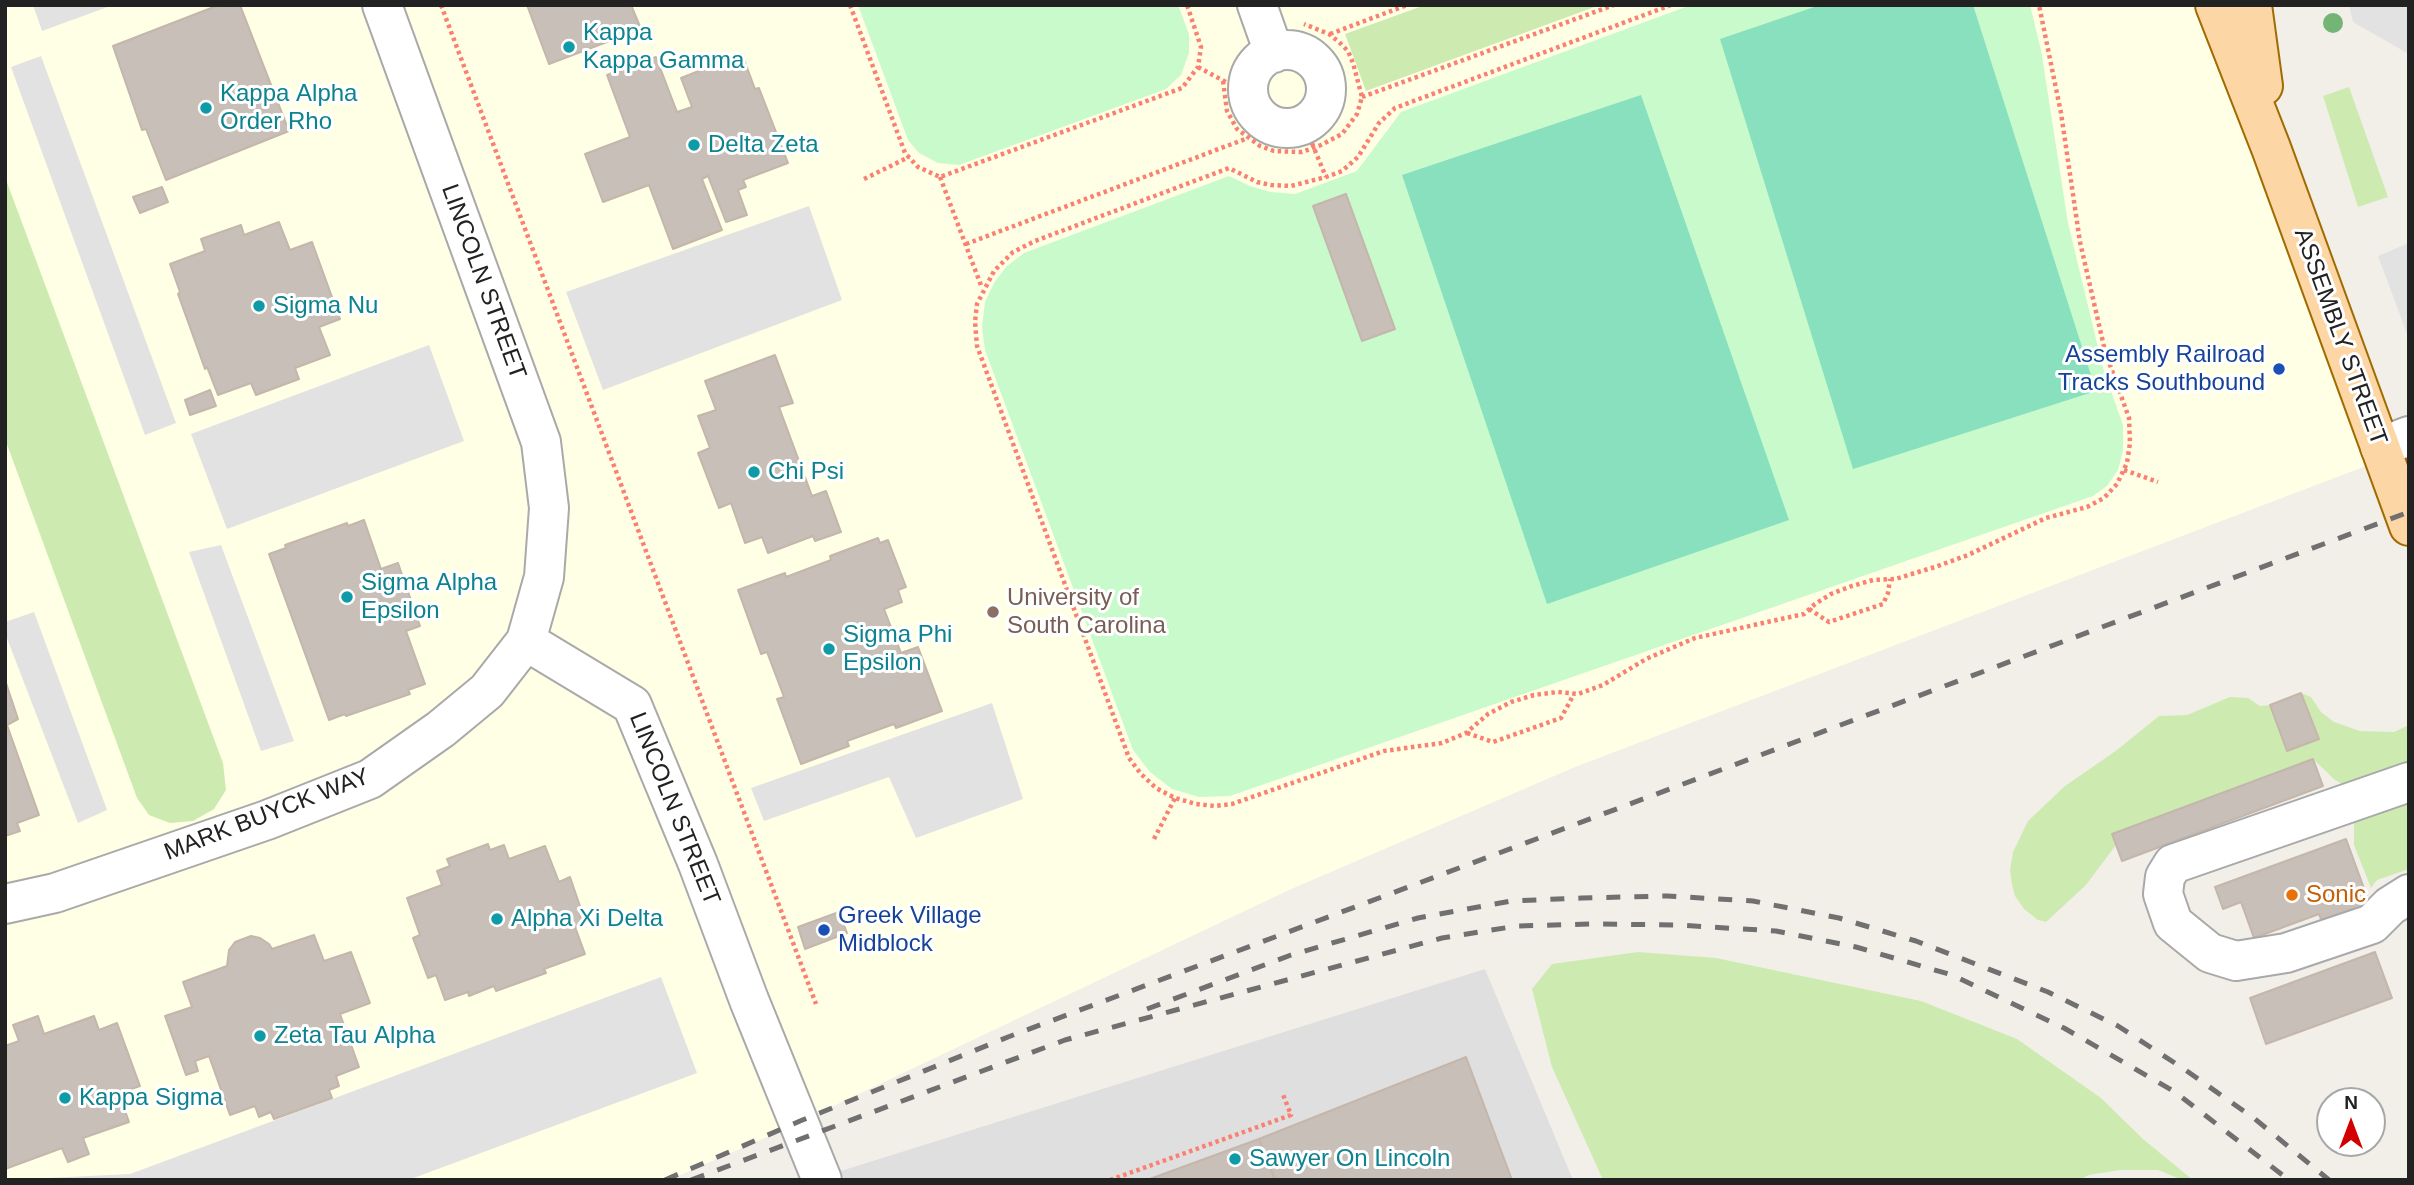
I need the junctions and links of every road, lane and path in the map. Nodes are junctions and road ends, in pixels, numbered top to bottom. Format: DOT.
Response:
graph roads {
  1 [pos="383,5"];
  2 [pos="441,5"];
  3 [pos="850,5"];
  4 [pos="1187,5"];
  5 [pos="1257,5"];
  6 [pos="1407,5"];
  7 [pos="1614,5"];
  8 [pos="1671,5"];
  9 [pos="2039,5"];
  10 [pos="2215,5"];
  11 [pos="2252,5"];
  12 [pos="1274,53"];
  13 [pos="1198,67"];
  14 [pos="1236,87"];
  15 [pos="1362,97"];
  16 [pos="1309,136"];
  17 [pos="1248,138"];
  18 [pos="2271,148"];
  19 [pos="909,157"];
  20 [pos="940,177"];
  21 [pos="1326,177"];
  22 [pos="864,179"];
  23 [pos="965,244"];
  24 [pos="983,289"];
  25 [pos="2395,442"];
  26 [pos="2124,470"];
  27 [pos="2158,482"];
  28 [pos="2409,526"];
  29 [pos="1891,579"];
  30 [pos="1809,609"];
  31 [pos="526,641"];
  32 [pos="1574,694"];
  33 [pos="1466,733"];
  34 [pos="2409,782"];
  35 [pos="1175,798"];
  36 [pos="1154,839"];
  37 [pos="2409,894"];
  38 [pos="5,904"];
  39 [pos="816,1004"];
  40 [pos="1282,1092"];
  41 [pos="822,1180"];
  42 [pos="1110,1180"];
  1 -- 31 [label="street, LINCOLN STREET"];
  2 -- 39 [label="path"];
  3 -- 19 [label="path"];
  4 -- 13 [label="path"];
  5 -- 12 [label="street"];
  6 -- 15 [label="path"];
  7 -- 15 [label="path"];
  8 -- 21 [label="path"];
  9 -- 26 [label="path"];
  10 -- 18 [label="main road, ASSEMBLY STREET"];
  11 -- 18 [label="main road, ASSEMBLY STREET"];
  12 -- 14 [label="street"];
  12 -- 16 [label="street"];
  13 -- 14 [label="path"];
  13 -- 20 [label="path"];
  14 -- 16 [label="street"];
  14 -- 17 [label="path"];
  15 -- 16 [label="path"];
  16 -- 17 [label="path"];
  16 -- 21 [label="path"];
  17 -- 23 [label="path"];
  18 -- 25 [label="main road, ASSEMBLY STREET"];
  19 -- 20 [label="path"];
  19 -- 22 [label="path"];
  20 -- 23 [label="path"];
  21 -- 24 [label="path"];
  23 -- 24 [label="path"];
  24 -- 35 [label="path"];
  25 -- 28 [label="main road, ASSEMBLY STREET"];
  26 -- 27 [label="path"];
  26 -- 29 [label="path"];
  29 -- 30 [label="path"];
  29 -- 30 [label="path"];
  30 -- 32 [label="path"];
  31 -- 38 [label="street, MARK BUYCK WAY"];
  31 -- 41 [label="street, LINCOLN STREET"];
  32 -- 33 [label="path"];
  32 -- 33 [label="path"];
  33 -- 35 [label="path"];
  34 -- 37 [label="street"];
  35 -- 36 [label="path"];
  40 -- 42 [label="path"];
}
